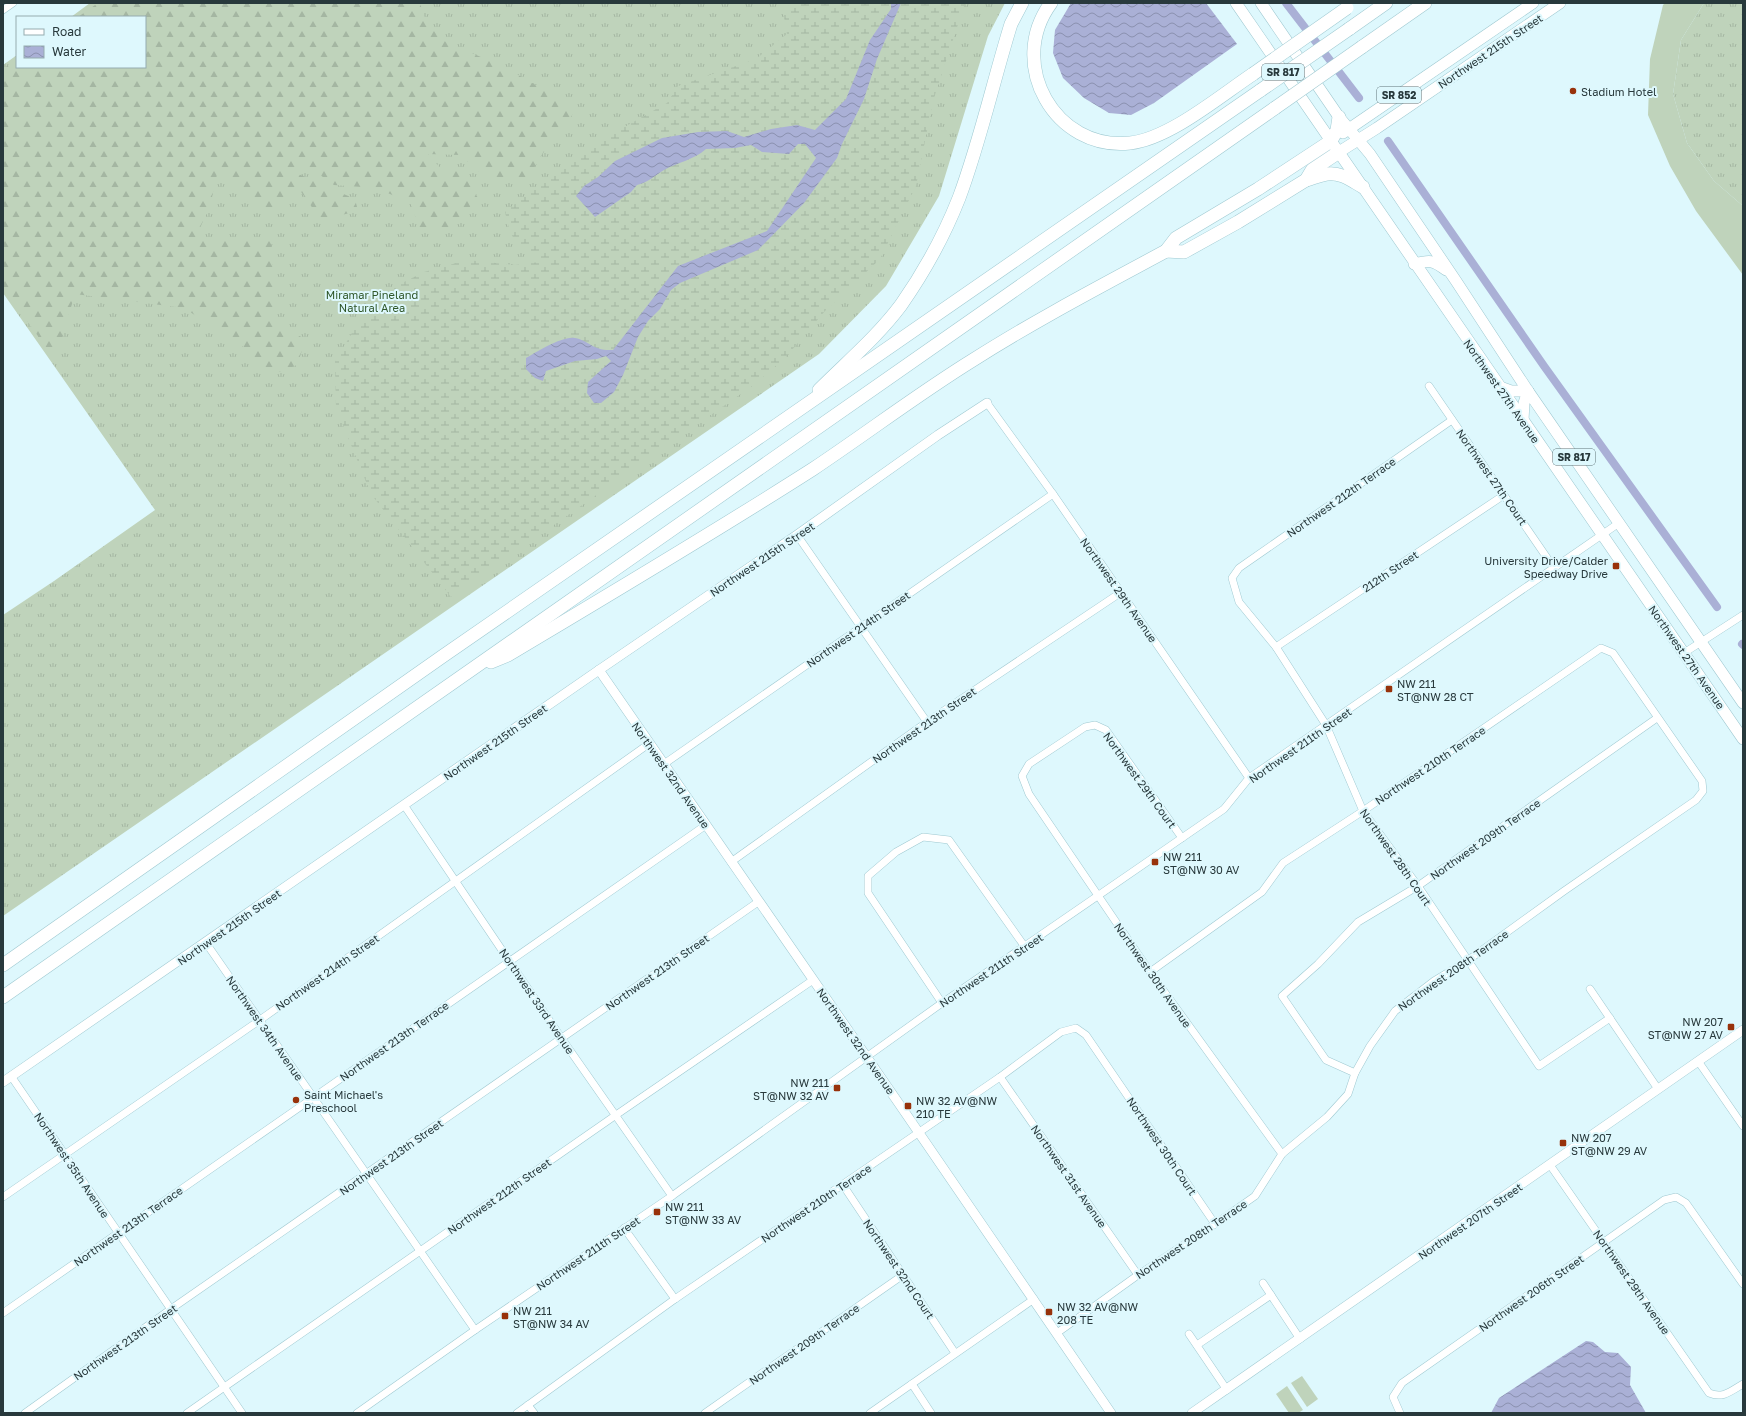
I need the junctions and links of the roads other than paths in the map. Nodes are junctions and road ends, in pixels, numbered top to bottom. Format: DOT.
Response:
graph roads {
  1 [pos="13,3"];
  2 [pos="1022,3"];
  3 [pos="1051,3"];
  4 [pos="1236,3"];
  5 [pos="1261,3"];
  6 [pos="1386,3"];
  7 [pos="1425,3"];
  8 [pos="1533,3"];
  9 [pos="1560,3"];
  10 [pos="1350,6"];
  11 [pos="3,10"];
  12 [pos="1339,117"];
  13 [pos="1349,129"];
  14 [pos="1359,139"];
  15 [pos="1331,141"];
  16 [pos="1339,152"];
  17 [pos="1306,180"];
  18 [pos="1363,187"];
  19 [pos="1166,251"];
  20 [pos="1414,264"];
  21 [pos="1452,276"];
  22 [pos="1429,386"];
  23 [pos="1500,386"];
  24 [pos="1528,391"];
  25 [pos="987,403"];
  26 [pos="797,412"];
  27 [pos="1452,420"];
  28 [pos="1523,420"];
  29 [pos="1052,494"];
  30 [pos="1504,495"];
  31 [pos="1619,523"];
  32 [pos="1601,535"];
  33 [pos="797,536"];
  34 [pos="1554,568"];
  35 [pos="1232,578"];
  36 [pos="1120,593"];
  37 [pos="1743,615"];
  38 [pos="861,627"];
  39 [pos="1700,642"];
  40 [pos="1276,647"];
  41 [pos="1684,653"];
  42 [pos="470,670"];
  43 [pos="599,670"];
  44 [pos="1743,703"];
  45 [pos="1657,718"];
  46 [pos="927,722"];
  47 [pos="1326,725"];
  48 [pos="1743,739"];
  49 [pos="650,744"];
  50 [pos="664,764"];
  51 [pos="1250,778"];
  52 [pos="1029,794"];
  53 [pos="404,805"];
  54 [pos="1363,811"];
  55 [pos="706,825"];
  56 [pos="1182,838"];
  57 [pos="731,862"];
  58 [pos="455,881"];
  59 [pos="1418,886"];
  60 [pos="1099,896"];
  61 [pos="758,902"];
  62 [pos="206,943"];
  63 [pos="1025,947"];
  64 [pos="509,961"];
  65 [pos="1468,961"];
  66 [pos="3,965"];
  67 [pos="1150,972"];
  68 [pos="813,980"];
  69 [pos="1590,989"];
  70 [pos="3,997"];
  71 [pos="942,1004"];
  72 [pos="1610,1018"];
  73 [pos="260,1020"];
  74 [pos="1743,1030"];
  75 [pos="562,1039"];
  76 [pos="868,1057"];
  77 [pos="1698,1061"];
  78 [pos="1108,1067"];
  79 [pos="1355,1073"];
  80 [pos="11,1076"];
  81 [pos="1000,1077"];
  82 [pos="3,1082"];
  83 [pos="1658,1089"];
  84 [pos="313,1097"];
  85 [pos="616,1115"];
  86 [pos="1743,1126"];
  87 [pos="919,1132"];
  88 [pos="1282,1154"];
  89 [pos="66,1155"];
  90 [pos="1550,1165"];
  91 [pos="366,1175"];
  92 [pos="843,1185"];
  93 [pos="672,1196"];
  94 [pos="3,1197"];
  95 [pos="1215,1224"];
  96 [pos="624,1228"];
  97 [pos="119,1233"];
  98 [pos="1604,1242"];
  99 [pos="420,1251"];
  100 [pos="903,1275"];
  101 [pos="1138,1275"];
  102 [pos="1263,1283"];
  103 [pos="1743,1284"];
  104 [pos="1271,1295"];
  105 [pos="675,1299"];
  106 [pos="1034,1299"];
  107 [pos="171,1309"];
  108 [pos="3,1313"];
  109 [pos="475,1330"];
  110 [pos="1057,1333"];
  111 [pos="1189,1334"];
  112 [pos="1300,1339"];
  113 [pos="1197,1345"];
  114 [pos="955,1353"];
  115 [pos="912,1384"];
  116 [pos="1743,1384"];
  117 [pos="224,1387"];
  118 [pos="1227,1390"];
  119 [pos="528,1405"];
  120 [pos="1194,1412"];
  121 [pos="25,1413"];
  122 [pos="187,1413"];
  123 [pos="242,1413"];
  124 [pos="357,1413"];
  125 [pos="517,1413"];
  126 [pos="534,1413"];
  127 [pos="705,1413"];
  128 [pos="870,1413"];
  129 [pos="931,1413"];
  130 [pos="1111,1413"];
  131 [pos="1400,1413"];
  1 -- 11 [label="street"];
  2 -- 26 [label="highway"];
  3 -- 10 [label="highway, bridge"];
  4 -- 15 [label="main road, SR 817"];
  5 -- 12 [label="main road, SR 817"];
  6 -- 26 [label="highway, bridge"];
  7 -- 42 [label="highway, bridge"];
  8 -- 13 [label="main road, Northwest 215th Street / SR 852"];
  9 -- 14 [label="main road, Northwest 215th Street / SR 852"];
  12 -- 13 [label="main road, SR 817"];
  12 -- 15 [label="highway"];
  13 -- 14 [label="main road, Northwest 27th Avenue / SR 817"];
  13 -- 15 [label="main road, Northwest 215th Street / SR 852"];
  14 -- 16 [label="main road, Northwest 215th Street / SR 852"];
  14 -- 21 [label="main road, Northwest 27th Avenue / SR 817"];
  15 -- 16 [label="main road, Northwest 27th Avenue / SR 817"];
  15 -- 19 [label="highway"];
  16 -- 17 [label="highway"];
  16 -- 18 [label="main road, Northwest 27th Avenue / SR 817"];
  17 -- 18 [label="highway"];
  17 -- 19 [label="highway"];
  18 -- 20 [label="main road, Northwest 27th Avenue / SR 817"];
  19 -- 42 [label="highway"];
  20 -- 21 [label="main road"];
  20 -- 23 [label="main road, Northwest 27th Avenue / SR 817"];
  21 -- 24 [label="main road, Northwest 27th Avenue / SR 817"];
  22 -- 27 [label="street, Northwest 27th Court"];
  23 -- 24 [label="main road"];
  23 -- 28 [label="main road, Northwest 27th Avenue / SR 817"];
  24 -- 28 [label="main road"];
  24 -- 31 [label="main road, Northwest 27th Avenue / SR 817"];
  25 -- 29 [label="street, Northwest 29th Avenue"];
  25 -- 33 [label="street, Northwest 215th Street"];
  26 -- 66 [label="highway"];
  27 -- 30 [label="street, Northwest 27th Court"];
  27 -- 35 [label="street, Northwest 212th Terrace"];
  28 -- 32 [label="main road, Northwest 27th Avenue / SR 817"];
  29 -- 36 [label="street, Northwest 29th Avenue"];
  29 -- 38 [label="street, Northwest 214th Street"];
  30 -- 34 [label="street, Northwest 27th Court"];
  30 -- 40 [label="street, 212th Street"];
  31 -- 32 [label="street, Northwest 211th Street"];
  31 -- 39 [label="main road, Northwest 27th Avenue / SR 817"];
  32 -- 34 [label="street, Northwest 211th Street"];
  32 -- 41 [label="main road, Northwest 27th Avenue / SR 817"];
  33 -- 38 [label="street"];
  33 -- 43 [label="street, Northwest 215th Street"];
  34 -- 47 [label="street, Northwest 211th Street"];
  35 -- 40 [label="street, Northwest 28th Court"];
  36 -- 46 [label="street, Northwest 213th Street"];
  36 -- 51 [label="street, Northwest 29th Avenue"];
  37 -- 39 [label="street"];
  38 -- 46 [label="street"];
  38 -- 50 [label="street, Northwest 214th Street"];
  39 -- 41 [label="street"];
  39 -- 44 [label="main road, Northwest 27th Avenue / SR 817"];
  40 -- 47 [label="street, Northwest 28th Court"];
  41 -- 48 [label="main road, Northwest 27th Avenue / SR 817"];
  42 -- 70 [label="highway"];
  43 -- 49 [label="street, Northwest 32nd Avenue"];
  43 -- 53 [label="street, Northwest 215th Street"];
  45 -- 54 [label="street, Northwest 210th Terrace"];
  45 -- 59 [label="street, Northwest 209th Terrace"];
  45 -- 65 [label="street, Northwest 208th Terrace"];
  46 -- 57 [label="street, Northwest 213th Street"];
  47 -- 51 [label="street, Northwest 211th Street"];
  47 -- 54 [label="street, Northwest 28th Court"];
  49 -- 50 [label="street, Northwest 32nd Avenue"];
  49 -- 58 [label="street, Northwest 214th Street"];
  50 -- 55 [label="street, Northwest 32nd Avenue"];
  51 -- 56 [label="street, Northwest 211th Street"];
  52 -- 56 [label="street, Northwest 29th Court"];
  52 -- 60 [label="street, Northwest 30th Avenue"];
  53 -- 58 [label="street, Northwest 33rd Avenue"];
  53 -- 62 [label="street, Northwest 215th Street"];
  54 -- 59 [label="street, Northwest 28th Court"];
  54 -- 67 [label="street, Northwest 210th Terrace"];
  55 -- 57 [label="street, Northwest 32nd Avenue"];
  55 -- 64 [label="street, Northwest 213th Terrace"];
  56 -- 60 [label="street, Northwest 211th Street"];
  57 -- 61 [label="street, Northwest 32nd Avenue"];
  58 -- 64 [label="street, Northwest 33rd Avenue"];
  58 -- 73 [label="street, Northwest 214th Street"];
  59 -- 65 [label="street, Northwest 28th Court"];
  59 -- 79 [label="street, Northwest 209th Terrace"];
  60 -- 63 [label="street, Northwest 211th Street"];
  60 -- 67 [label="street, Northwest 30th Avenue"];
  61 -- 68 [label="street, Northwest 32nd Avenue"];
  61 -- 75 [label="street, Northwest 213th Street"];
  62 -- 73 [label="street, Northwest 34th Avenue"];
  62 -- 80 [label="street, Northwest 215th Street"];
  63 -- 71 [label="street, Northwest 211th Street"];
  63 -- 71 [label="street"];
  64 -- 75 [label="street, Northwest 33rd Avenue"];
  64 -- 84 [label="street, Northwest 213th Terrace"];
  65 -- 72 [label="street, Northwest 28th Court"];
  65 -- 79 [label="street, Northwest 208th Terrace"];
  67 -- 88 [label="street, Northwest 30th Avenue"];
  68 -- 76 [label="street, Northwest 32nd Avenue"];
  68 -- 85 [label="street, Northwest 212th Street"];
  69 -- 72 [label="street"];
  71 -- 76 [label="street, Northwest 211th Street"];
  72 -- 83 [label="street"];
  73 -- 84 [label="street, Northwest 34th Avenue"];
  73 -- 89 [label="street, Northwest 214th Street"];
  74 -- 77 [label="street, Northwest 207th Street"];
  75 -- 85 [label="street, Northwest 33rd Avenue"];
  75 -- 91 [label="street, Northwest 213th Street"];
  76 -- 87 [label="street, Northwest 32nd Avenue"];
  76 -- 93 [label="street, Northwest 211th Street"];
  77 -- 83 [label="street, Northwest 207th Street"];
  77 -- 86 [label="street"];
  78 -- 81 [label="street, Northwest 210th Terrace"];
  78 -- 95 [label="street, Northwest 30th Court"];
  79 -- 88 [label="street, Northwest 208th Terrace"];
  80 -- 82 [label="street, Northwest 215th Street"];
  80 -- 89 [label="street, Northwest 35th Avenue"];
  81 -- 87 [label="street, Northwest 210th Terrace"];
  81 -- 101 [label="street, Northwest 31st Avenue"];
  83 -- 90 [label="street, Northwest 207th Street"];
  84 -- 91 [label="street, Northwest 34th Avenue"];
  84 -- 97 [label="street, Northwest 213th Terrace"];
  85 -- 93 [label="street, Northwest 33rd Avenue"];
  85 -- 99 [label="street, Northwest 212th Street"];
  87 -- 92 [label="street, Northwest 210th Terrace"];
  87 -- 106 [label="street, Northwest 32nd Avenue"];
  88 -- 95 [label="street, Northwest 208th Terrace"];
  89 -- 94 [label="street, Northwest 214th Street"];
  89 -- 97 [label="street, Northwest 35th Avenue"];
  90 -- 98 [label="street, Northwest 29th Avenue"];
  90 -- 112 [label="street, Northwest 207th Street"];
  91 -- 99 [label="street, Northwest 34th Avenue"];
  91 -- 107 [label="street, Northwest 213th Street"];
  92 -- 100 [label="street, Northwest 32nd Court"];
  92 -- 105 [label="street, Northwest 210th Terrace"];
  93 -- 96 [label="street, Northwest 211th Street"];
  95 -- 101 [label="street, Northwest 208th Terrace"];
  96 -- 105 [label="street"];
  96 -- 109 [label="street, Northwest 211th Street"];
  97 -- 107 [label="street, Northwest 35th Avenue"];
  97 -- 108 [label="street, Northwest 213th Terrace"];
  98 -- 103 [label="street, Northwest 206th Street"];
  98 -- 116 [label="street, Northwest 29th Avenue"];
  98 -- 131 [label="street, Northwest 206th Street"];
  99 -- 109 [label="street, Northwest 34th Avenue"];
  99 -- 117 [label="street, Northwest 212th Street"];
  100 -- 114 [label="street, Northwest 32nd Court"];
  100 -- 127 [label="street, Northwest 209th Terrace"];
  101 -- 110 [label="street, Northwest 208th Terrace"];
  102 -- 104 [label="street"];
  104 -- 112 [label="street"];
  104 -- 113 [label="street"];
  105 -- 119 [label="street, Northwest 210th Terrace"];
  106 -- 110 [label="street, Northwest 32nd Avenue"];
  106 -- 114 [label="street"];
  107 -- 117 [label="street, Northwest 35th Avenue"];
  107 -- 121 [label="street, Northwest 213th Street"];
  109 -- 124 [label="street, Northwest 211th Street"];
  110 -- 130 [label="street, Northwest 32nd Avenue"];
  111 -- 113 [label="street"];
  112 -- 118 [label="street, Northwest 207th Street"];
  113 -- 118 [label="street"];
  114 -- 115 [label="street"];
  115 -- 128 [label="street"];
  115 -- 129 [label="street"];
  117 -- 122 [label="street, Northwest 212th Street"];
  117 -- 123 [label="street, Northwest 35th Avenue"];
  118 -- 120 [label="street, Northwest 207th Street"];
  119 -- 125 [label="street, Northwest 210th Terrace"];
  119 -- 126 [label="street"];
}
